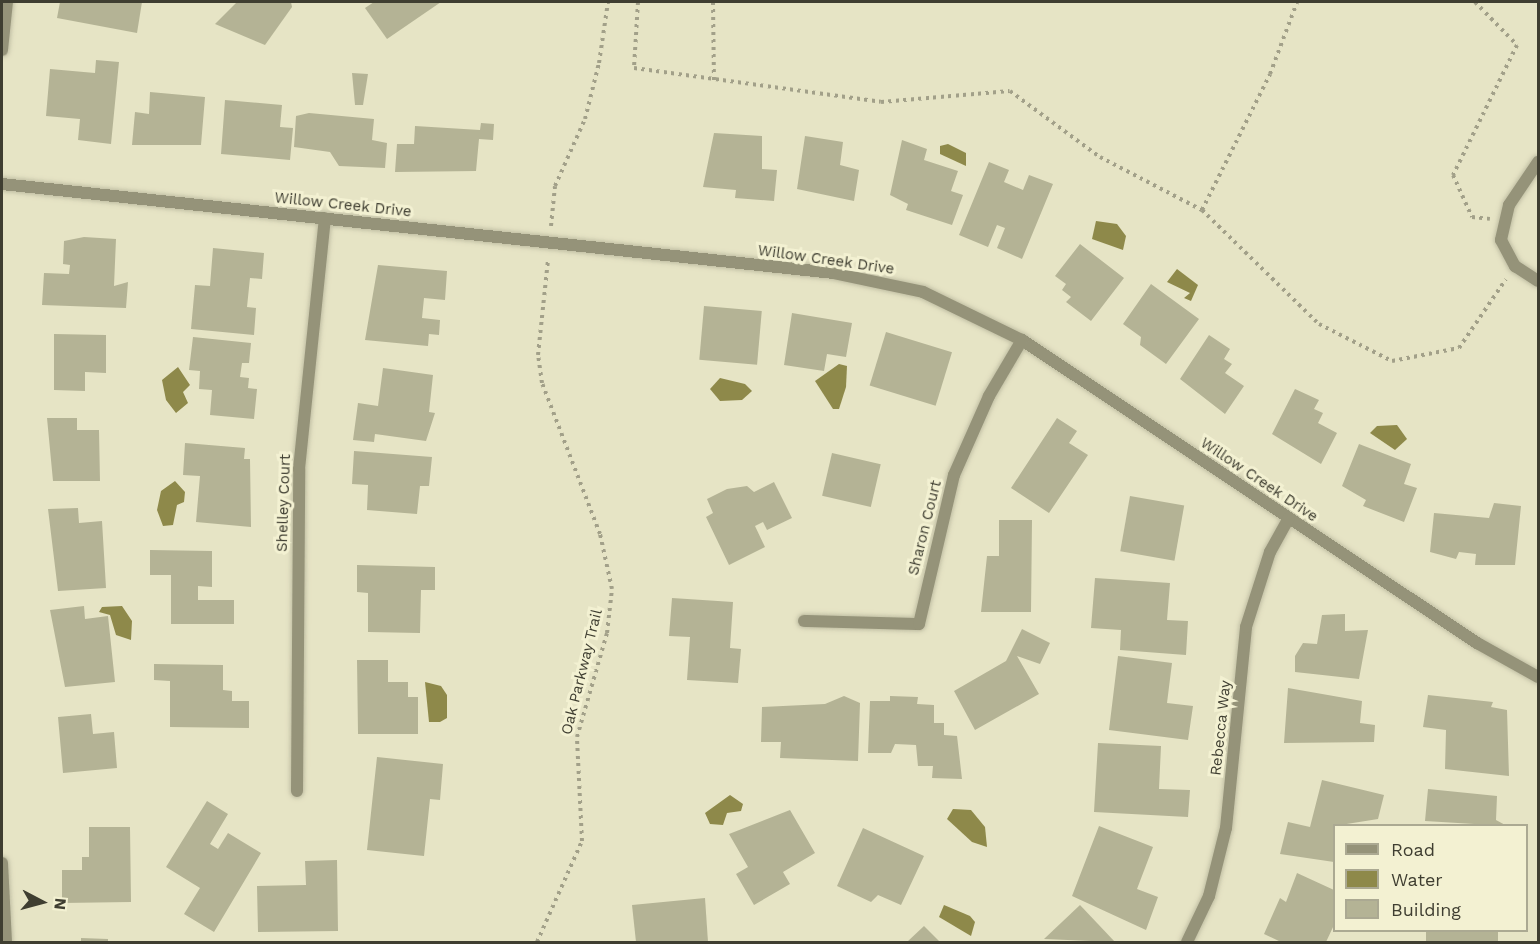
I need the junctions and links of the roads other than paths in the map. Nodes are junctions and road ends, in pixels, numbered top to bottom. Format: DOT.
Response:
graph roads {
  1 [pos="7,2"];
  2 [pos="2,50"];
  3 [pos="1539,162"];
  4 [pos="2,184"];
  5 [pos="325,218"];
  6 [pos="1539,281"];
  7 [pos="1022,340"];
  8 [pos="1289,518"];
  9 [pos="804,621"];
  10 [pos="1539,677"];
  11 [pos="297,791"];
  12 [pos="2,863"];
  13 [pos="6,942"];
  14 [pos="1187,942"];
  1 -- 2 [label="street"];
  3 -- 6 [label="street"];
  4 -- 5 [label="street, Willow Creek Drive"];
  5 -- 7 [label="street, Willow Creek Drive"];
  5 -- 11 [label="street, Shelley Court"];
  7 -- 8 [label="street, Willow Creek Drive"];
  7 -- 9 [label="street, Sharon Court"];
  8 -- 10 [label="street, Willow Creek Drive"];
  8 -- 14 [label="street, Rebecca Way"];
  12 -- 13 [label="street"];
}
